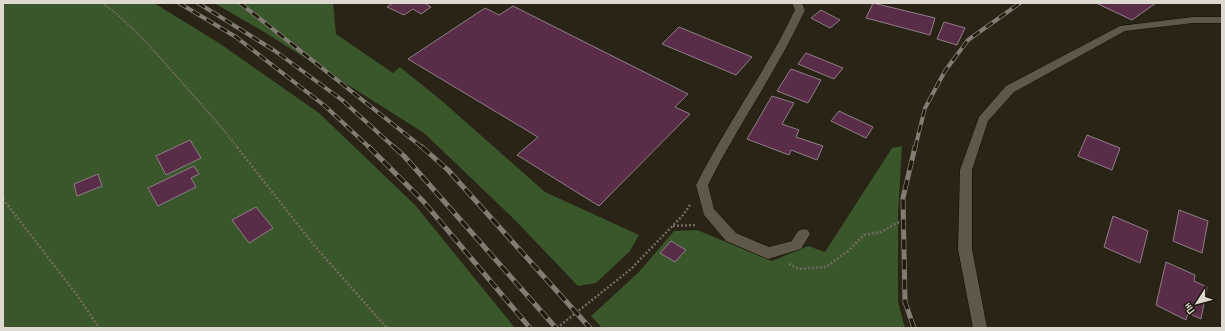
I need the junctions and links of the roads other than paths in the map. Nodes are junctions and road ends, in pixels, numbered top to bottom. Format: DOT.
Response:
graph roads {
  1 [pos="797,3"];
  2 [pos="1222,20"];
  3 [pos="803,234"];
  4 [pos="980,328"];
  1 -- 3 [label="street"];
  2 -- 4 [label="street"];
}
